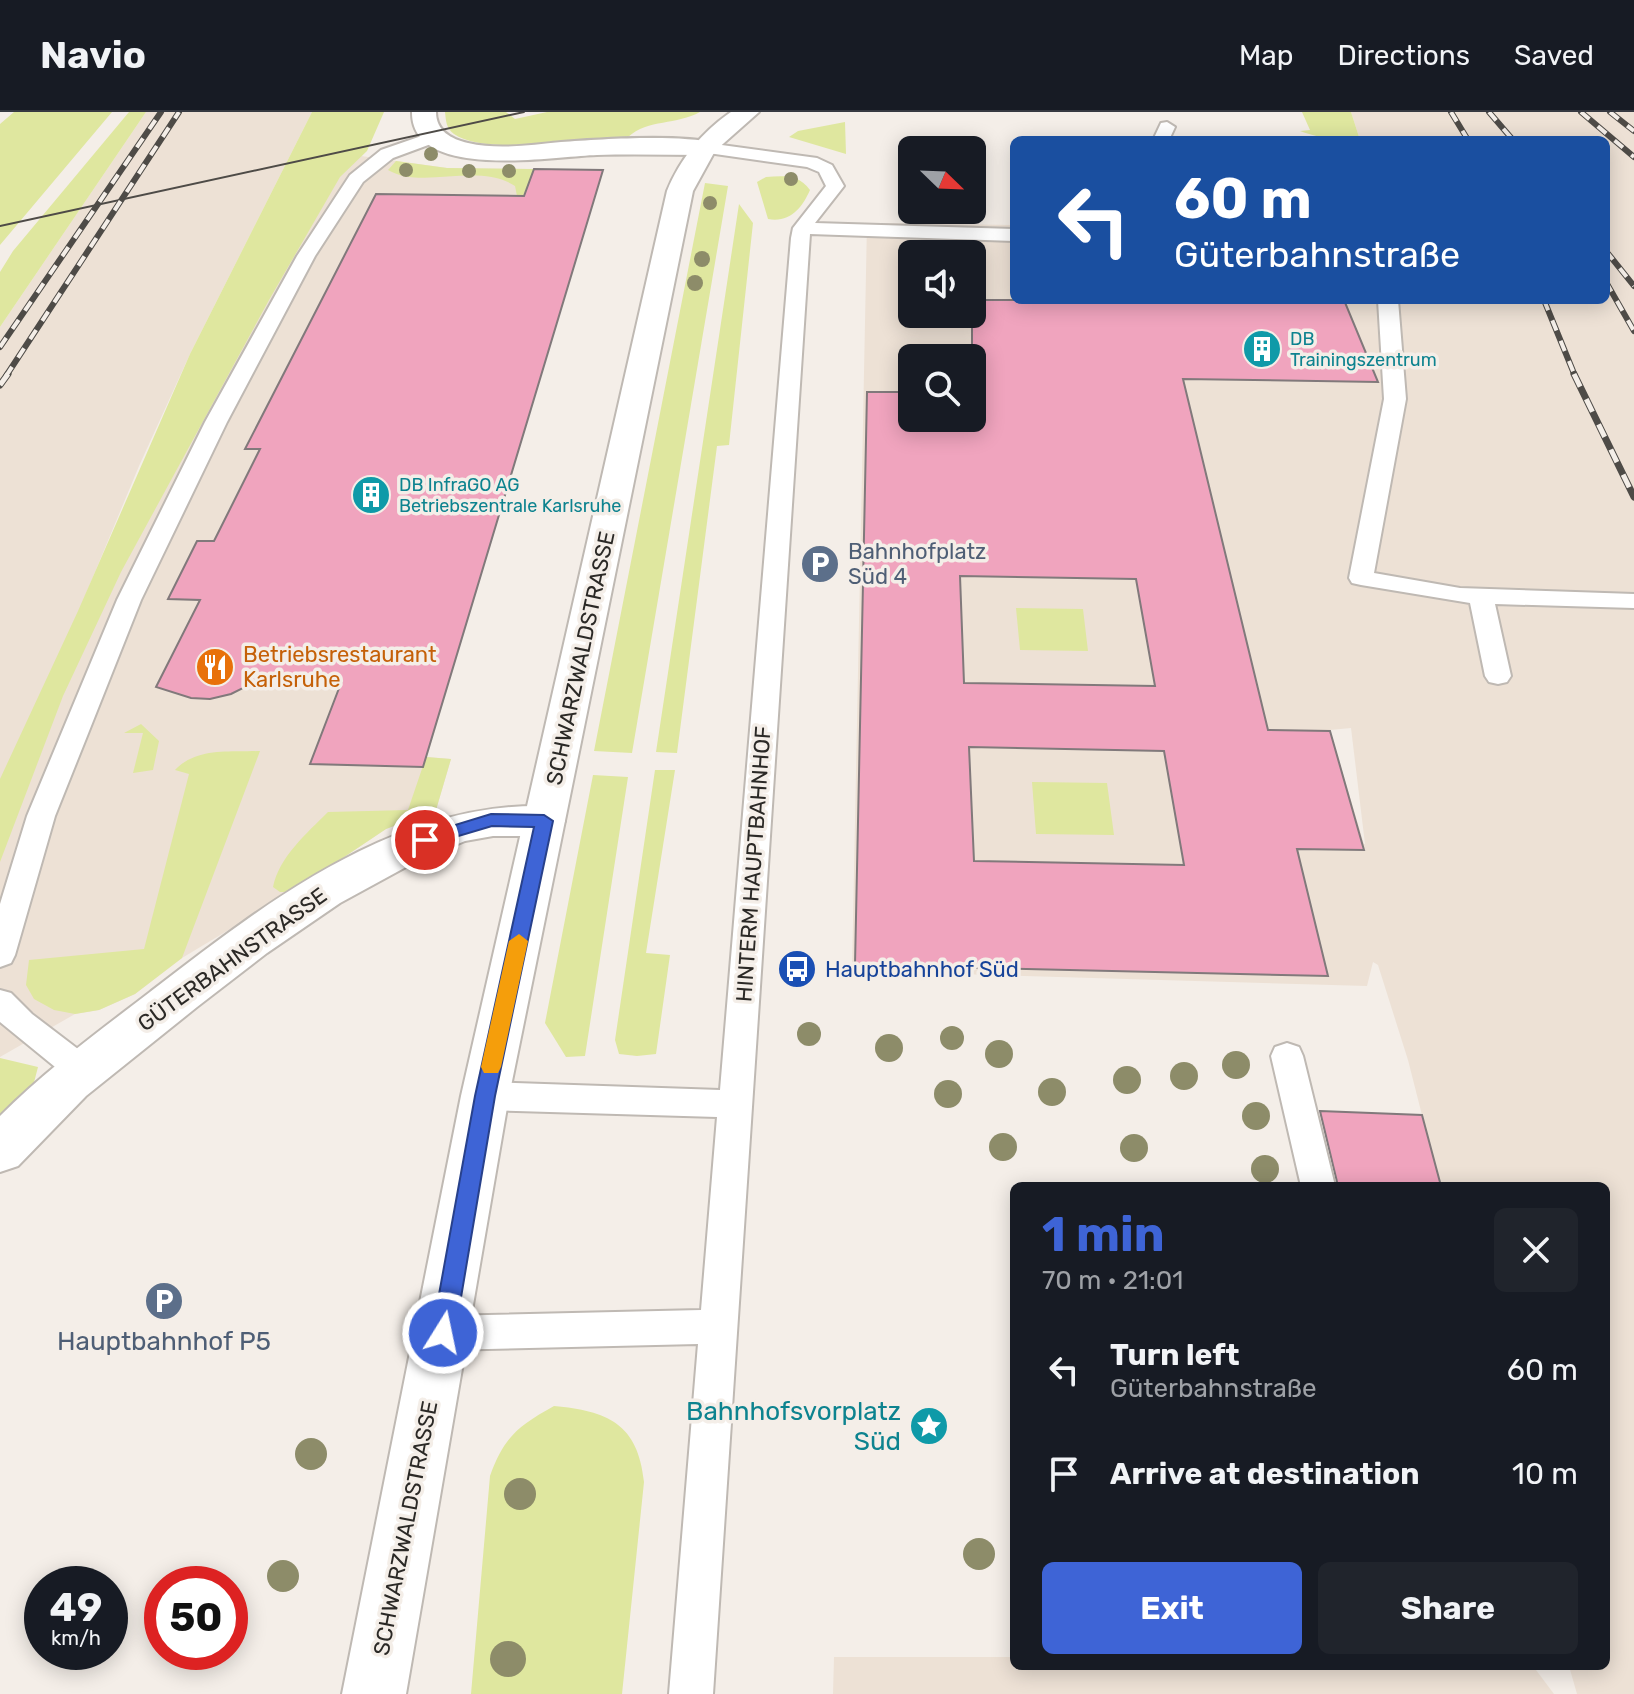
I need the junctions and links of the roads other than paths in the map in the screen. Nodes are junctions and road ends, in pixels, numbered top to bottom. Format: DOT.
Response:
graph roads {
  1 [pos="424,112"];
  2 [pos="747,112"];
  3 [pos="433,137"];
  4 [pos="707,148"];
  5 [pos="802,228"];
  6 [pos="1010,235"];
  7 [pos="1388,304"];
  8 [pos="1481,595"];
  9 [pos="1634,601"];
  10 [pos="1498,676"];
  11 [pos="544,821"];
  12 [pos="0,955"];
  13 [pos="0,1002"];
  14 [pos="1287,1056"];
  15 [pos="83,1071"];
  16 [pos="485,1096"];
  17 [pos="735,1104"];
  18 [pos="0,1151"];
  19 [pos="1317,1182"];
  20 [pos="719,1327"];
  21 [pos="443,1333"];
  22 [pos="374,1694"];
  23 [pos="691,1694"];
  1 -- 3 [label="main road"];
  2 -- 4 [label="main road, SCHWARZWALDSTRASSE"];
  3 -- 4 [label="main road"];
  3 -- 12 [label="lane"];
  4 -- 5 [label="lane"];
  4 -- 11 [label="main road, SCHWARZWALDSTRASSE"];
  5 -- 6 [label="lane"];
  5 -- 17 [label="lane, HINTERM HAUPTBAHNHOF"];
  7 -- 8 [label="lane"];
  8 -- 9 [label="lane"];
  8 -- 10 [label="lane"];
  11 -- 15 [label="main road, GÜTERBAHNSTRASSE"];
  11 -- 16 [label="main road, SCHWARZWALDSTRASSE"];
  13 -- 15 [label="lane"];
  14 -- 19 [label="lane"];
  15 -- 18 [label="main road, GÜTERBAHNSTRASSE"];
  16 -- 17 [label="lane"];
  16 -- 21 [label="main road, SCHWARZWALDSTRASSE"];
  17 -- 20 [label="lane, HINTERM HAUPTBAHNHOF"];
  20 -- 21 [label="lane"];
  20 -- 23 [label="lane, HINTERM HAUPTBAHNHOF"];
  21 -- 22 [label="main road, SCHWARZWALDSTRASSE"];
}
